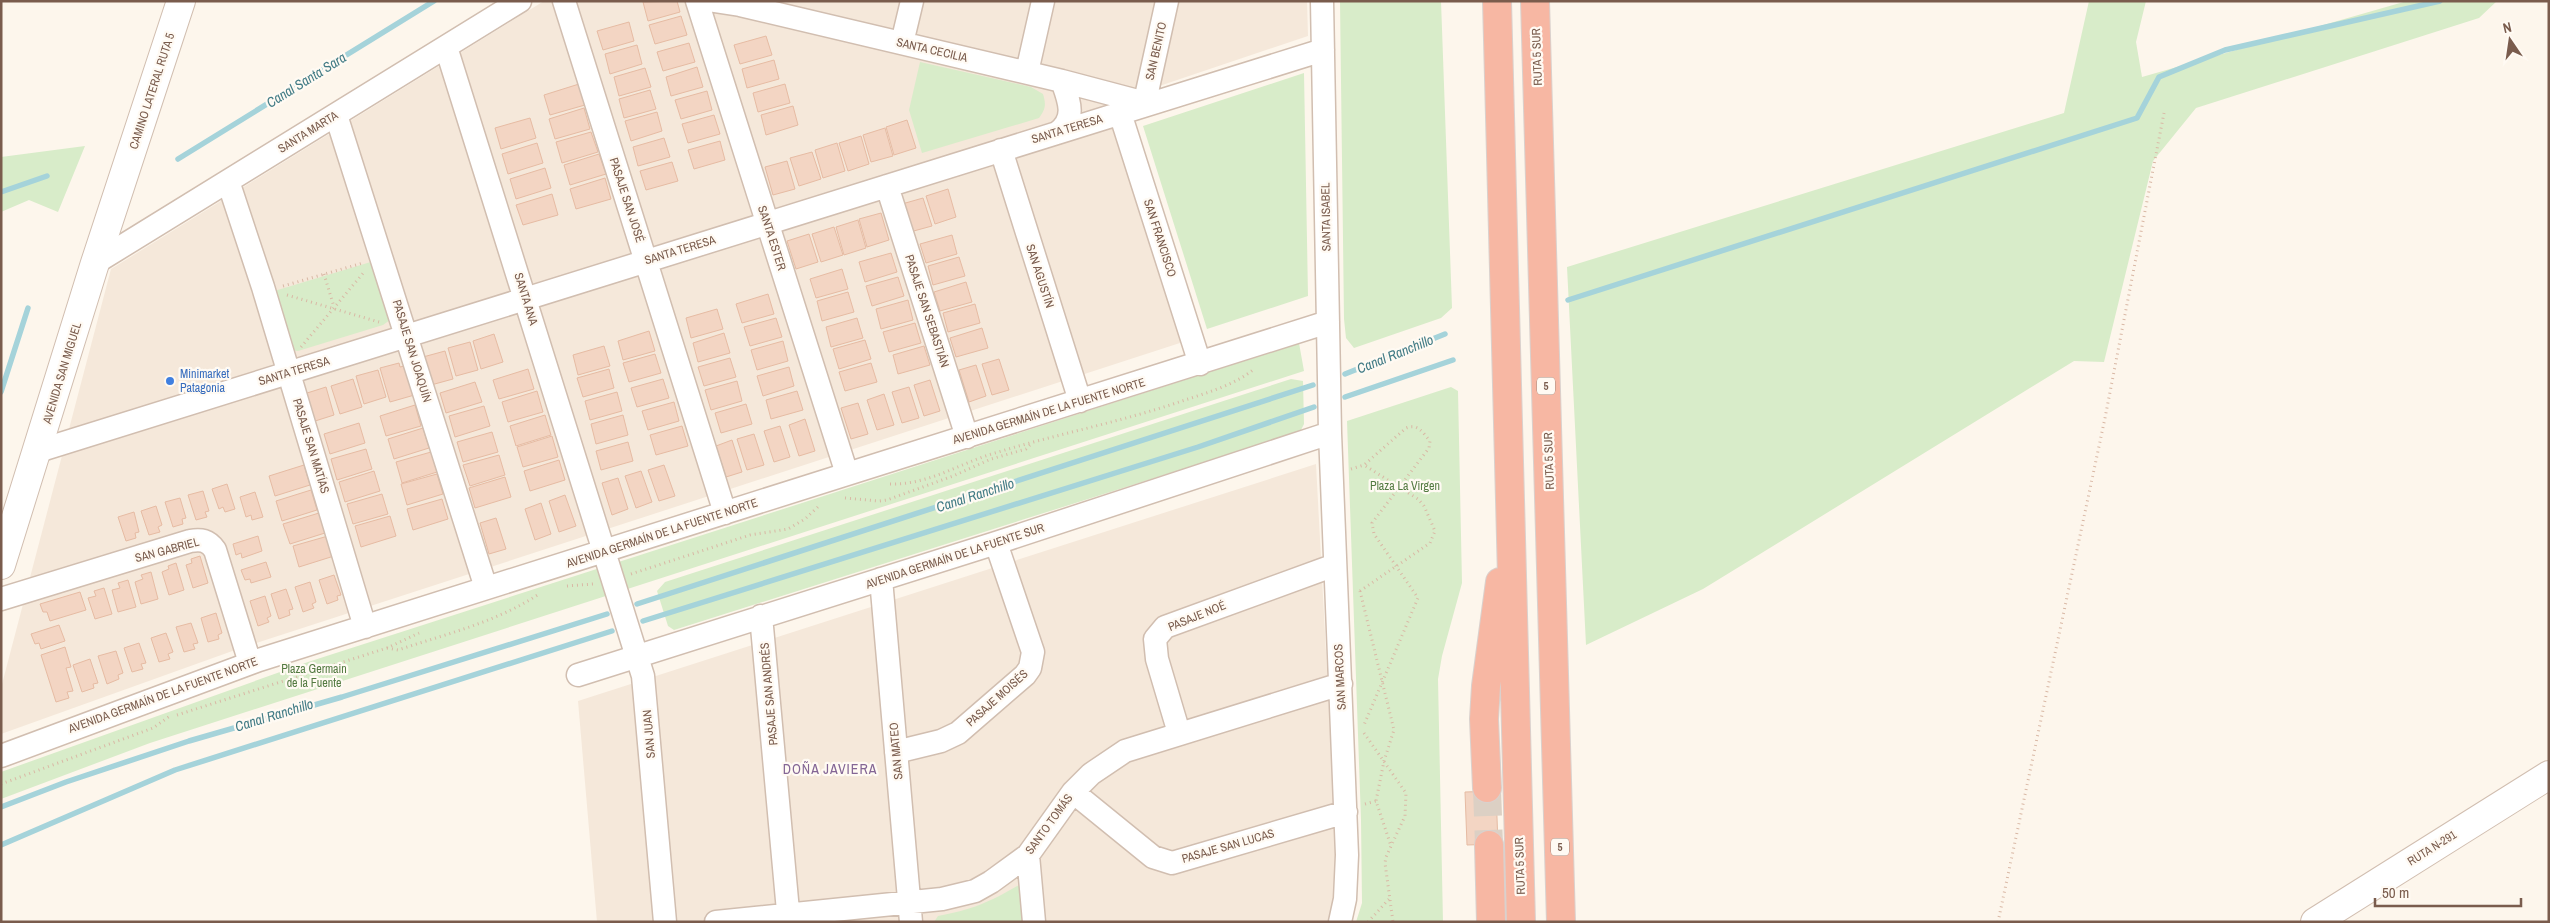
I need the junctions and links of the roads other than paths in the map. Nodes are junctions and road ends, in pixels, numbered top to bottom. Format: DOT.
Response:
graph roads {
  1 [pos="181,1"];
  2 [pos="520,1"];
  3 [pos="564,1"];
  4 [pos="912,1"];
  5 [pos="1043,1"];
  6 [pos="1167,1"];
  7 [pos="1322,1"];
  8 [pos="1497,1"];
  9 [pos="1535,1"];
  10 [pos="705,2"];
  11 [pos="902,43"];
  12 [pos="446,47"];
  13 [pos="1323,50"];
  14 [pos="1026,72"];
  15 [pos="1062,81"];
  16 [pos="1147,103"];
  17 [pos="1120,113"];
  18 [pos="336,115"];
  19 [pos="1057,133"];
  20 [pos="1001,150"];
  21 [pos="123,181"];
  22 [pos="228,181"];
  23 [pos="887,186"];
  24 [pos="768,223"];
  25 [pos="647,261"];
  26 [pos="95,263"];
  27 [pos="526,299"];
  28 [pos="1328,322"];
  29 [pos="407,333"];
  30 [pos="1200,364"];
  31 [pos="288,369"];
  32 [pos="1080,401"];
  33 [pos="1330,433"];
  34 [pos="967,437"];
  35 [pos="38,451"];
  36 [pos="847,474"];
  37 [pos="1511,486"];
  38 [pos="725,513"];
  39 [pos="996,543"];
  40 [pos="604,551"];
  41 [pos="1,565"];
  42 [pos="1335,565"];
  43 [pos="881,579"];
  44 [pos="486,588"];
  45 [pos="1,599"];
  46 [pos="762,616"];
  47 [pos="365,626"];
  48 [pos="636,656"];
  49 [pos="250,663"];
  50 [pos="578,674"];
  51 [pos="1340,684"];
  52 [pos="1179,733"];
  53 [pos="896,752"];
  54 [pos="1,756"];
  55 [pos="2549,775"];
  56 [pos="1487,788"];
  57 [pos="1073,792"];
  58 [pos="1346,812"];
  59 [pos="1489,845"];
  60 [pos="1028,855"];
  61 [pos="910,912"];
  62 [pos="789,918"];
  63 [pos="665,922"];
  64 [pos="716,922"];
  65 [pos="1034,922"];
  66 [pos="1340,922"];
  67 [pos="1492,922"];
  68 [pos="1521,922"];
  69 [pos="1561,922"];
  70 [pos="2315,922"];
  1 -- 21 [label="street, CAMINO LATERAL RUTA 5"];
  2 -- 12 [label="street, SANTA MARTA"];
  3 -- 25 [label="street, PASAJE SAN JOSÉ"];
  4 -- 11 [label="street"];
  5 -- 14 [label="street"];
  6 -- 16 [label="street, SAN BENITO"];
  7 -- 13 [label="street, SANTA ISABEL"];
  8 -- 37 [label="highway, RUTA 5 SUR"];
  9 -- 69 [label="highway, RUTA 5 SUR / 5"];
  10 -- 11 [label="street, SANTA CECILIA"];
  10 -- 24 [label="street, SANTA ESTER"];
  11 -- 14 [label="street, SANTA CECILIA"];
  12 -- 18 [label="street, SANTA MARTA"];
  12 -- 27 [label="street, SANTA ANA"];
  13 -- 16 [label="street, SANTA TERESA"];
  13 -- 28 [label="street, SANTA ISABEL"];
  14 -- 15 [label="street, SANTA CECILIA"];
  15 -- 16 [label="street, SANTA CECILIA"];
  15 -- 19 [label="street"];
  16 -- 17 [label="street, SANTA TERESA"];
  17 -- 19 [label="street, SANTA TERESA"];
  17 -- 30 [label="street, SAN FRANCISCO"];
  18 -- 22 [label="street, SANTA MARTA"];
  18 -- 29 [label="street, PASAJE SAN JOAQUÍN"];
  19 -- 20 [label="street, SANTA TERESA"];
  20 -- 23 [label="street, SANTA TERESA"];
  20 -- 32 [label="street, SAN AGUSTÍN"];
  21 -- 26 [label="street, AVENIDA SAN MIGUEL"];
  22 -- 26 [label="street, SANTA MARTA"];
  22 -- 31 [label="street, PASAJE SAN MATÍAS"];
  23 -- 24 [label="street, SANTA TERESA"];
  23 -- 34 [label="street, PASAJE SAN SEBASTIÁN"];
  24 -- 25 [label="street, SANTA TERESA"];
  24 -- 36 [label="street, SANTA ESTER"];
  25 -- 27 [label="street, SANTA TERESA"];
  25 -- 38 [label="street, PASAJE SAN JOSÉ"];
  26 -- 35 [label="street, AVENIDA SAN MIGUEL"];
  27 -- 29 [label="street, SANTA TERESA"];
  27 -- 40 [label="street, SANTA ANA"];
  28 -- 30 [label="street, AVENIDA GERMAÍN DE LA FUENTE NORTE"];
  28 -- 33 [label="street, SANTA ISABEL"];
  29 -- 31 [label="street, SANTA TERESA"];
  29 -- 44 [label="street, PASAJE SAN JOAQUÍN"];
  30 -- 32 [label="street, AVENIDA GERMAÍN DE LA FUENTE NORTE"];
  31 -- 35 [label="street, SANTA TERESA"];
  31 -- 47 [label="street, PASAJE SAN MATÍAS"];
  32 -- 34 [label="street, AVENIDA GERMAÍN DE LA FUENTE NORTE"];
  33 -- 39 [label="street, AVENIDA GERMAÍN DE LA FUENTE SUR"];
  33 -- 42 [label="street, SAN MARCOS"];
  34 -- 36 [label="street, AVENIDA GERMAÍN DE LA FUENTE NORTE"];
  35 -- 41 [label="street, AVENIDA SAN MIGUEL"];
  36 -- 38 [label="street, AVENIDA GERMAÍN DE LA FUENTE NORTE"];
  37 -- 56 [label="highway"];
  37 -- 68 [label="highway, RUTA 5 SUR"];
  38 -- 40 [label="street, AVENIDA GERMAÍN DE LA FUENTE NORTE"];
  39 -- 43 [label="street, AVENIDA GERMAÍN DE LA FUENTE SUR"];
  39 -- 53 [label="street, PASAJE MOISÉS"];
  40 -- 44 [label="street, AVENIDA GERMAÍN DE LA FUENTE NORTE"];
  40 -- 48 [label="street, SAN JUAN"];
  42 -- 51 [label="street, SAN MARCOS"];
  42 -- 52 [label="street, PASAJE NOÉ"];
  43 -- 46 [label="street, AVENIDA GERMAÍN DE LA FUENTE SUR"];
  43 -- 53 [label="street, SAN MATEO"];
  44 -- 47 [label="street, AVENIDA GERMAÍN DE LA FUENTE NORTE"];
  45 -- 49 [label="street, SAN GABRIEL"];
  46 -- 48 [label="street, AVENIDA GERMAÍN DE LA FUENTE SUR"];
  46 -- 62 [label="street, PASAJE SAN ANDRÉS"];
  47 -- 49 [label="street, AVENIDA GERMAÍN DE LA FUENTE NORTE"];
  48 -- 50 [label="street, AVENIDA GERMAÍN DE LA FUENTE SUR"];
  48 -- 63 [label="street, SAN JUAN"];
  49 -- 54 [label="street, AVENIDA GERMAÍN DE LA FUENTE NORTE"];
  51 -- 52 [label="street, SANTO TOMÁS"];
  51 -- 58 [label="street, SAN MARCOS"];
  52 -- 57 [label="street, SANTO TOMÁS"];
  53 -- 61 [label="street, SAN MATEO"];
  55 -- 70 [label="street, RUTA N-291"];
  57 -- 58 [label="street, PASAJE SAN LUCAS"];
  57 -- 60 [label="street, SANTO TOMÁS"];
  58 -- 66 [label="street, SAN MARCOS"];
  59 -- 67 [label="highway"];
  60 -- 61 [label="street, SANTO TOMÁS"];
  60 -- 65 [label="street"];
  61 -- 62 [label="street, SANTO TOMÁS"];
  62 -- 64 [label="street, SANTO TOMÁS"];
}
